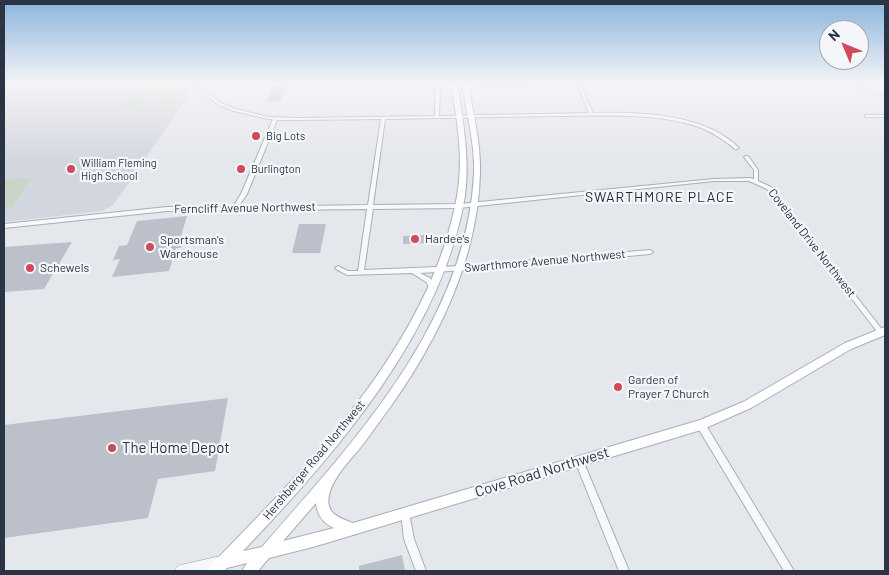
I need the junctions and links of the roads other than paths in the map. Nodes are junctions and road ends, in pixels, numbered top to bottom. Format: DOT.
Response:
graph roads {
  1 [pos="236,110"];
  2 [pos="437,110"];
  3 [pos="458,110"];
  4 [pos="469,110"];
  5 [pos="590,110"];
  6 [pos="591,113"];
  7 [pos="437,116"];
  8 [pos="459,116"];
  9 [pos="470,116"];
  10 [pos="866,116"];
  11 [pos="885,116"];
  12 [pos="383,117"];
  13 [pos="276,118"];
  14 [pos="737,148"];
  15 [pos="746,157"];
  16 [pos="756,180"];
  17 [pos="488,204"];
  18 [pos="474,205"];
  19 [pos="372,206"];
  20 [pos="459,206"];
  21 [pos="235,208"];
  22 [pos="4,226"];
  23 [pos="650,252"];
  24 [pos="338,268"];
  25 [pos="458,269"];
  26 [pos="440,270"];
  27 [pos="412,272"];
  28 [pos="361,273"];
  29 [pos="432,286"];
  30 [pos="883,332"];
  31 [pos="701,425"];
  32 [pos="579,461"];
  33 [pos="332,476"];
  34 [pos="405,513"];
  35 [pos="352,529"];
  36 [pos="266,552"];
  37 [pos="219,566"];
  38 [pos="181,571"];
  39 [pos="249,571"];
  40 [pos="421,571"];
  41 [pos="624,571"];
  42 [pos="789,571"];
  1 -- 13 [label="street"];
  2 -- 7 [label="street"];
  3 -- 8 [label="main road, Hershberger Road Northwest"];
  4 -- 9 [label="main road, Hershberger Road Northwest"];
  5 -- 6 [label="street"];
  6 -- 9 [label="street"];
  6 -- 14 [label="street"];
  7 -- 8 [label="street"];
  7 -- 12 [label="street"];
  8 -- 9 [label="street"];
  8 -- 20 [label="main road, Hershberger Road Northwest"];
  9 -- 18 [label="main road, Hershberger Road Northwest"];
  10 -- 11 [label="street"];
  12 -- 13 [label="street"];
  12 -- 19 [label="street"];
  13 -- 21 [label="street"];
  15 -- 16 [label="street, Coveland Drive Northwest"];
  16 -- 17 [label="street"];
  16 -- 30 [label="street, Coveland Drive Northwest"];
  17 -- 18 [label="street, Ferncliff Avenue Northwest"];
  18 -- 20 [label="street, Ferncliff Avenue Northwest"];
  18 -- 25 [label="main road, Hershberger Road Northwest"];
  19 -- 20 [label="street, Ferncliff Avenue Northwest"];
  19 -- 21 [label="street, Ferncliff Avenue Northwest"];
  19 -- 28 [label="street"];
  20 -- 26 [label="main road, Hershberger Road Northwest"];
  21 -- 22 [label="street, Ferncliff Avenue Northwest"];
  23 -- 25 [label="street, Swarthmore Avenue Northwest"];
  24 -- 28 [label="street"];
  25 -- 26 [label="street, Swarthmore Avenue Northwest"];
  25 -- 33 [label="main road, Hershberger Road Northwest"];
  26 -- 27 [label="street"];
  26 -- 29 [label="main road, Hershberger Road Northwest"];
  27 -- 28 [label="street"];
  27 -- 29 [label="street"];
  29 -- 37 [label="main road, Hershberger Road Northwest"];
  30 -- 31 [label="main road, Cove Road Northwest"];
  31 -- 32 [label="main road, Cove Road Northwest"];
  31 -- 42 [label="street"];
  32 -- 34 [label="main road, Cove Road Northwest"];
  32 -- 41 [label="street"];
  33 -- 35 [label="main road"];
  33 -- 36 [label="main road, Hershberger Road Northwest"];
  34 -- 35 [label="main road, Cove Road Northwest"];
  34 -- 40 [label="street"];
  35 -- 36 [label="main road, Cove Road Northwest"];
  36 -- 37 [label="main road, Cove Road Northwest"];
  36 -- 39 [label="main road, Hershberger Road Northwest"];
  37 -- 38 [label="street, Cove Road Northwest"];
}
